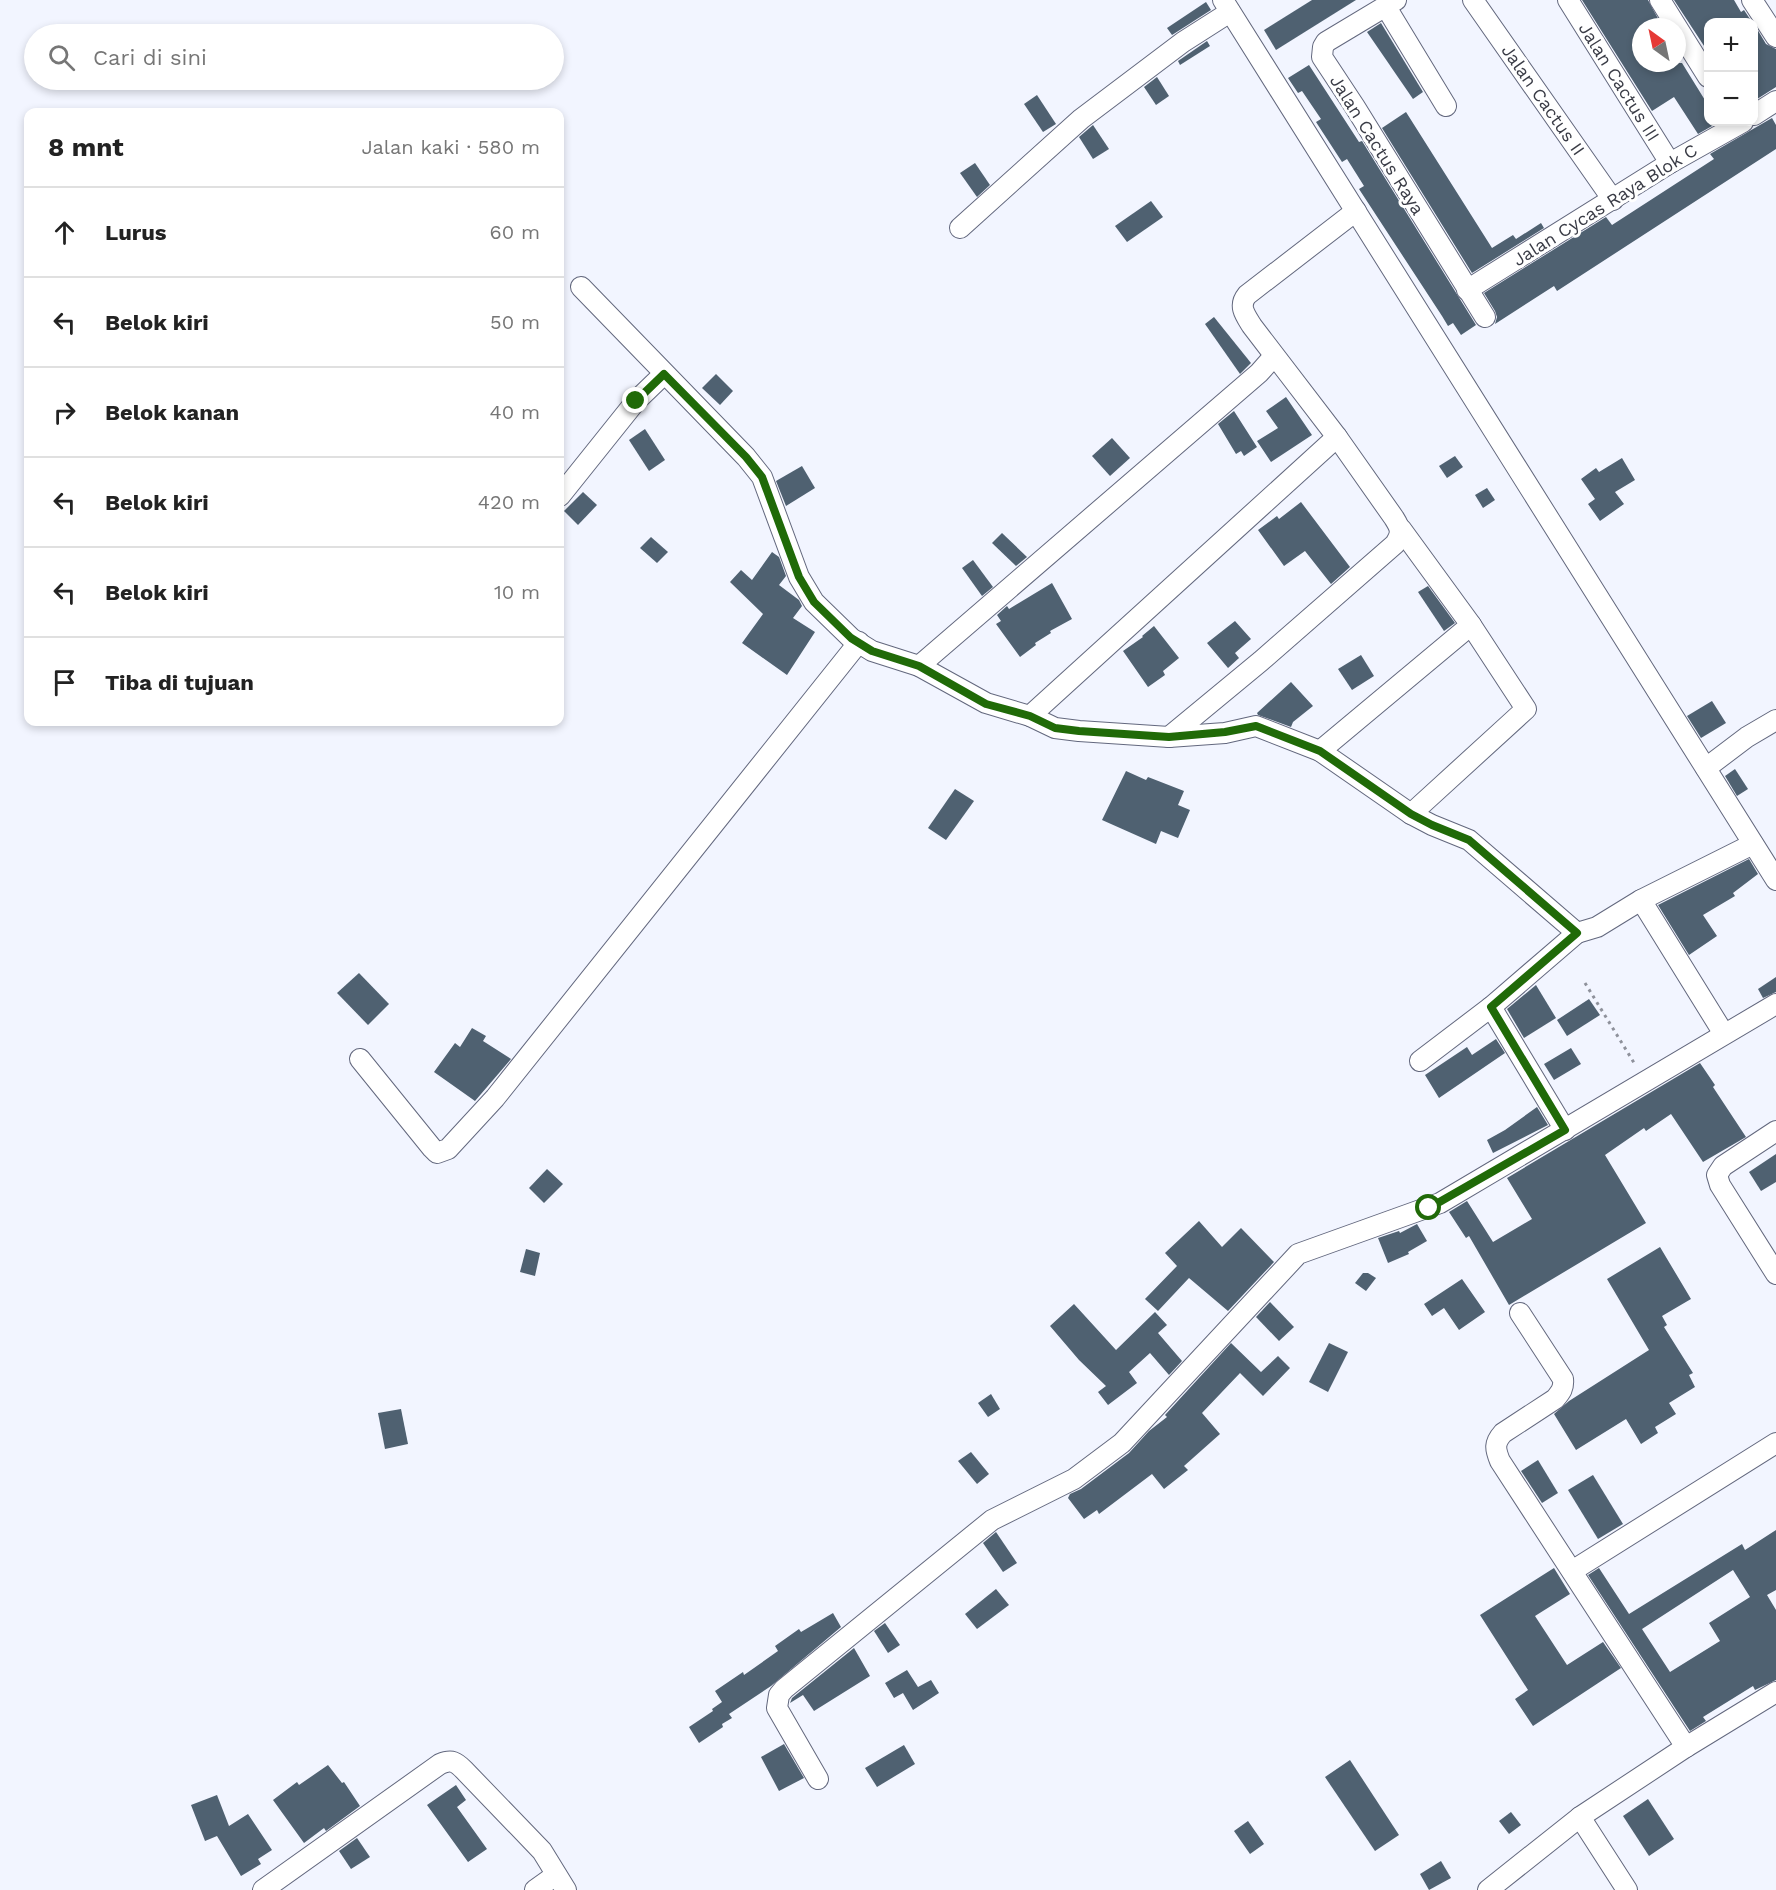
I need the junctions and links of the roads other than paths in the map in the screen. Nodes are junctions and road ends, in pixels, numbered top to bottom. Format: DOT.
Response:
graph roads {
  1 [pos="1473,0"];
  2 [pos="1568,0"];
  3 [pos="1660,0"];
  4 [pos="1752,0"];
  5 [pos="1391,3"];
  6 [pos="1227,6"];
  7 [pos="1776,37"];
  8 [pos="1705,72"];
  9 [pos="1776,101"];
  10 [pos="1446,106"];
  11 [pos="1758,112"];
  12 [pos="1734,126"];
  13 [pos="1670,163"];
  14 [pos="1613,200"];
  15 [pos="1356,211"];
  16 [pos="960,228"];
  17 [pos="581,287"];
  18 [pos="1467,290"];
  19 [pos="1485,317"];
  20 [pos="1274,356"];
  21 [pos="664,374"];
  22 [pos="1337,437"];
  23 [pos="564,491"];
  24 [pos="1401,529"];
  25 [pos="1471,625"];
  26 [pos="858,642"];
  27 [pos="919,666"];
  28 [pos="1030,716"];
  29 [pos="1776,720"];
  30 [pos="1169,737"];
  31 [pos="1320,751"];
  32 [pos="1706,768"];
  33 [pos="1411,814"];
  34 [pos="1753,843"];
  35 [pos="1776,880"];
  36 [pos="1641,900"];
  37 [pos="1577,933"];
  38 [pos="1776,1004"];
  39 [pos="1491,1007"];
  40 [pos="1724,1034"];
  41 [pos="360,1059"];
  42 [pos="1420,1061"];
  43 [pos="1565,1130"];
  44 [pos="1776,1131"];
  45 [pos="1776,1274"];
  46 [pos="1520,1312"];
  47 [pos="1776,1443"];
  48 [pos="1572,1571"];
  49 [pos="1776,1692"];
  50 [pos="1686,1747"];
  51 [pos="818,1779"];
  52 [pos="1580,1817"];
  53 [pos="561,1882"];
  54 [pos="263,1890"];
  55 [pos="535,1890"];
  56 [pos="1488,1890"];
  57 [pos="1627,1890"];
  1 -- 14 [label="street, Jalan Cactus II"];
  2 -- 13 [label="street, Jalan Cactus III"];
  3 -- 8 [label="street"];
  4 -- 7 [label="street"];
  5 -- 10 [label="street"];
  5 -- 18 [label="street, Jalan Cactus Raya"];
  6 -- 15 [label="street"];
  6 -- 16 [label="street"];
  9 -- 11 [label="street, Jalan Cycas Raya Blok C"];
  12 -- 13 [label="street, Jalan Cycas Raya Blok C"];
  13 -- 14 [label="street, Jalan Cycas Raya Blok C"];
  14 -- 18 [label="street, Jalan Cycas Raya Blok C"];
  15 -- 20 [label="street"];
  15 -- 32 [label="street"];
  17 -- 21 [label="street"];
  18 -- 19 [label="street, Jalan Cactus Raya"];
  20 -- 22 [label="street"];
  20 -- 27 [label="street"];
  21 -- 23 [label="street"];
  21 -- 26 [label="street"];
  22 -- 24 [label="street"];
  22 -- 28 [label="street"];
  24 -- 25 [label="street"];
  24 -- 30 [label="street"];
  25 -- 31 [label="street"];
  25 -- 33 [label="street"];
  26 -- 27 [label="street"];
  26 -- 41 [label="street"];
  27 -- 28 [label="street"];
  28 -- 30 [label="street"];
  29 -- 32 [label="street"];
  30 -- 31 [label="street"];
  31 -- 33 [label="street"];
  32 -- 34 [label="street"];
  33 -- 37 [label="street"];
  34 -- 35 [label="street"];
  34 -- 36 [label="street"];
  36 -- 37 [label="street"];
  36 -- 40 [label="street"];
  37 -- 39 [label="street"];
  38 -- 40 [label="street"];
  39 -- 42 [label="street"];
  39 -- 43 [label="street"];
  40 -- 43 [label="street"];
  43 -- 51 [label="street"];
  44 -- 45 [label="street"];
  46 -- 48 [label="street"];
  47 -- 48 [label="street"];
  48 -- 50 [label="street"];
  49 -- 50 [label="street"];
  50 -- 52 [label="street"];
  52 -- 56 [label="street"];
  52 -- 57 [label="street"];
  53 -- 54 [label="street"];
  53 -- 55 [label="street"];
}
